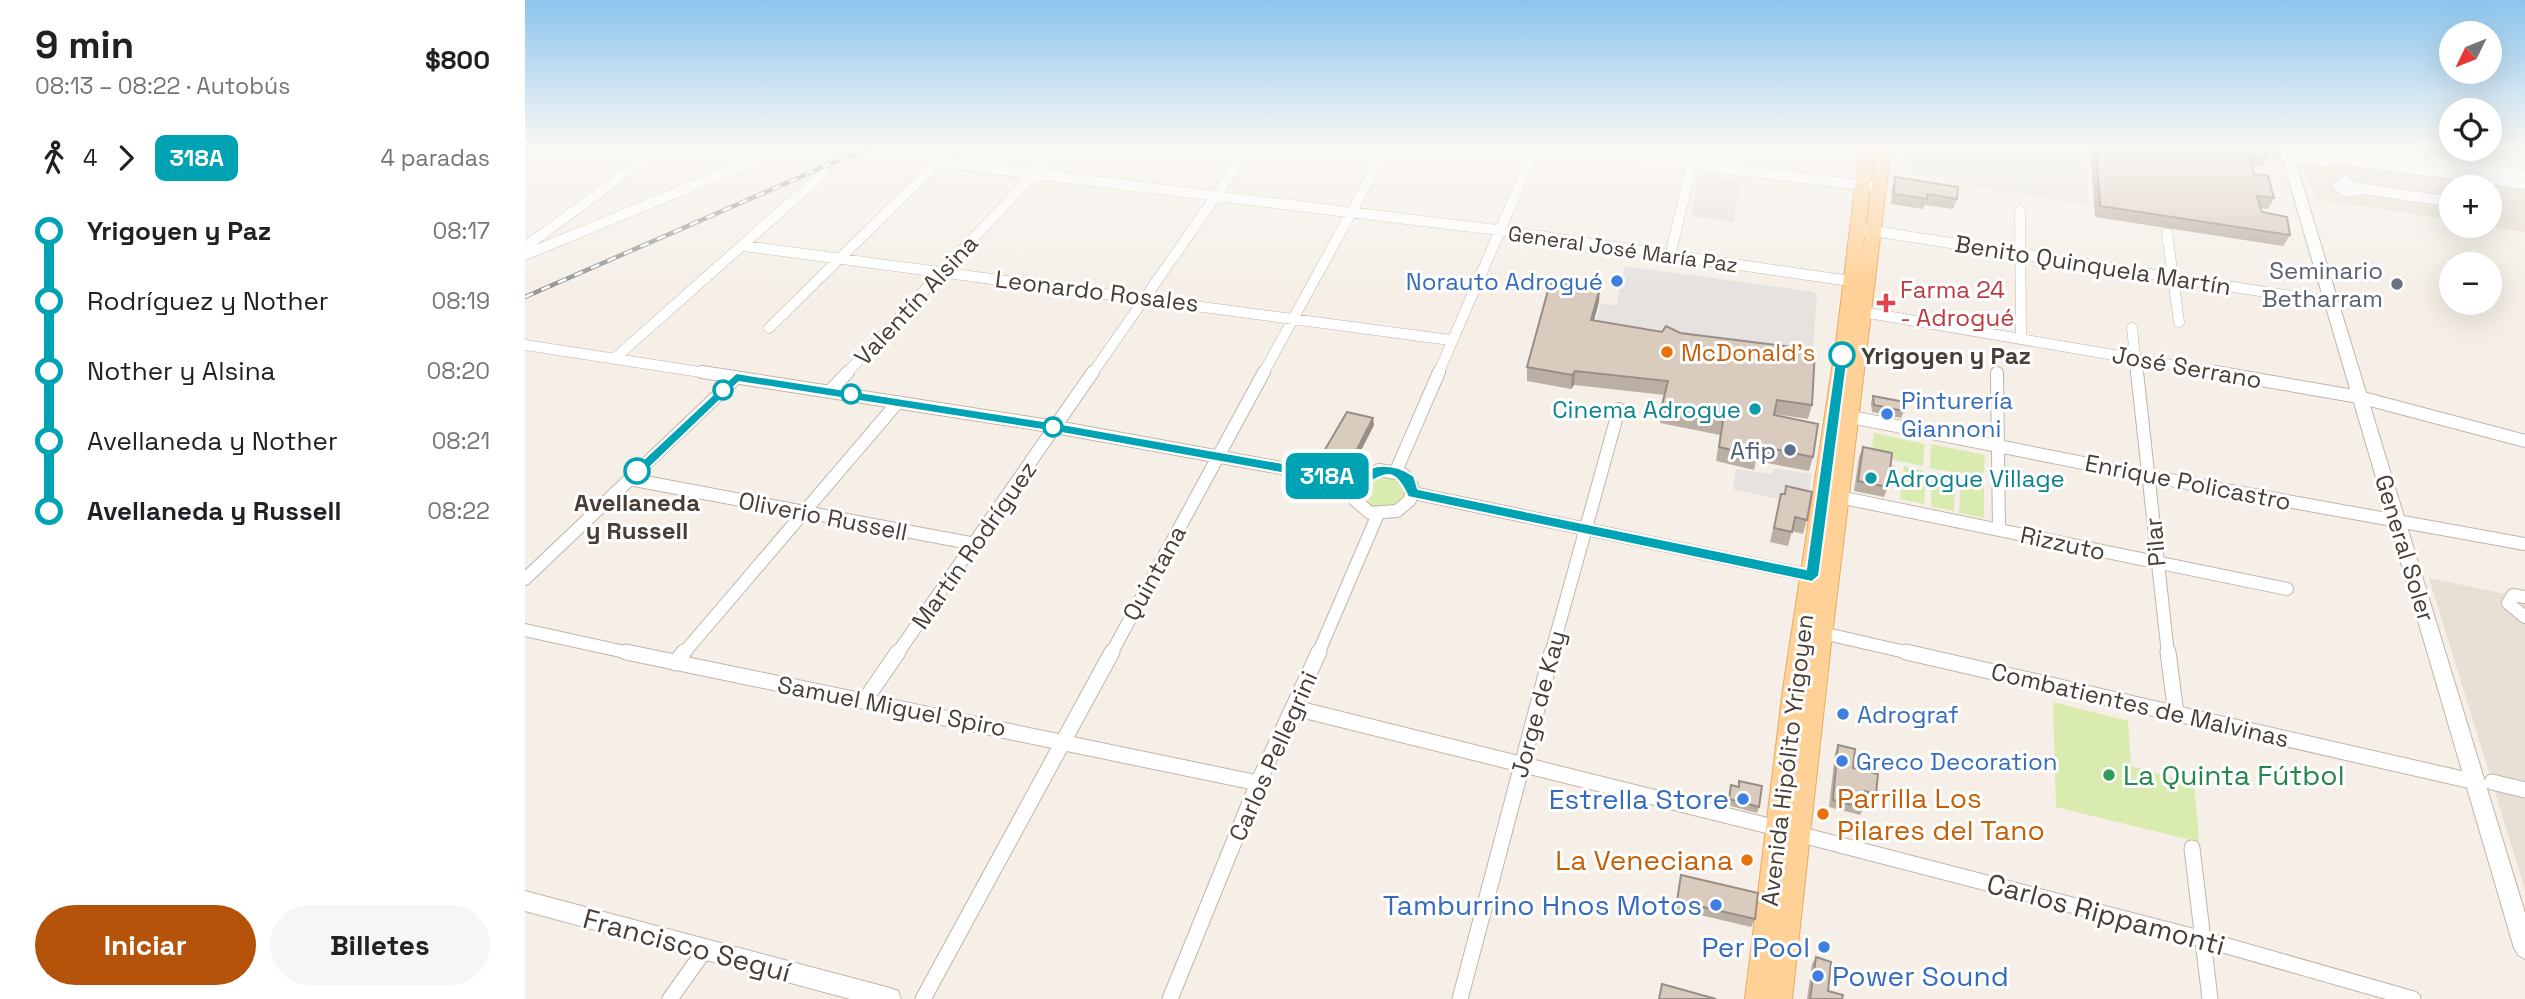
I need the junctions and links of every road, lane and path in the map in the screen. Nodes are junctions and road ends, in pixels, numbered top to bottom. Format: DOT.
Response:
graph roads {
  1 [pos="598,194"];
  2 [pos="674,194"];
  3 [pos="801,194"];
  4 [pos="905,194"];
  5 [pos="1015,194"];
  6 [pos="1190,194"];
  7 [pos="1217,194"];
  8 [pos="1362,194"];
  9 [pos="1514,194"];
  10 [pos="1685,194"];
  11 [pos="1869,194"];
  12 [pos="2298,194"];
  13 [pos="2396,194"];
  14 [pos="1215,197"];
  15 [pos="2439,200"];
  16 [pos="2020,211"];
  17 [pos="1351,213"];
  18 [pos="1864,229"];
  19 [pos="1497,230"];
  20 [pos="2167,233"];
  21 [pos="744,246"];
  22 [pos="525,247"];
  23 [pos="2022,254"];
  24 [pos="525,255"];
  25 [pos="1670,256"];
  26 [pos="841,258"];
  27 [pos="944,271"];
  28 [pos="2175,278"];
  29 [pos="1850,281"];
  30 [pos="1146,298"];
  31 [pos="2330,302"];
  32 [pos="1854,310"];
  33 [pos="1293,317"];
  34 [pos="2179,322"];
  35 [pos="769,328"];
  36 [pos="2132,328"];
  37 [pos="2021,337"];
  38 [pos="1450,340"];
  39 [pos="525,345"];
  40 [pos="615,358"];
  41 [pos="2136,358"];
  42 [pos="1997,373"];
  43 [pos="736,377"];
  44 [pos="830,391"];
  45 [pos="2359,397"];
  46 [pos="898,402"];
  47 [pos="1619,409"];
  48 [pos="1851,417"];
  49 [pos="1056,427"];
  50 [pos="2525,441"];
  51 [pos="1998,445"];
  52 [pos="1218,456"];
  53 [pos="1396,471"];
  54 [pos="2149,476"];
  55 [pos="629,479"];
  56 [pos="1358,482"];
  57 [pos="1413,493"];
  58 [pos="1839,497"];
  59 [pos="803,512"];
  60 [pos="1378,514"];
  61 [pos="2396,521"];
  62 [pos="1584,529"];
  63 [pos="1999,529"];
  64 [pos="975,544"];
  65 [pos="2525,544"];
  66 [pos="2156,563"];
  67 [pos="528,574"];
  68 [pos="1821,577"];
  69 [pos="2287,589"];
  70 [pos="2525,597"];
  71 [pos="2524,621"];
  72 [pos="525,630"];
  73 [pos="1813,631"];
  74 [pos="675,663"];
  75 [pos="865,700"];
  76 [pos="1295,708"];
  77 [pos="2176,714"];
  78 [pos="1063,739"];
  79 [pos="1521,764"];
  80 [pos="2484,782"];
  81 [pos="1258,783"];
  82 [pos="2525,790"];
  83 [pos="1788,831"];
  84 [pos="2192,848"];
  85 [pos="528,906"];
  86 [pos="2203,939"];
  87 [pos="2525,948"];
  88 [pos="705,950"];
  89 [pos="670,999"];
  90 [pos="890,999"];
  91 [pos="923,999"];
  92 [pos="1170,999"];
  93 [pos="1459,999"];
  94 [pos="1758,999"];
  95 [pos="1779,999"];
  96 [pos="2210,999"];
  97 [pos="2413,999"];
  1 -- 22 [label="street"];
  2 -- 24 [label="street"];
  3 -- 21 [label="street"];
  4 -- 26 [label="street"];
  5 -- 27 [label="street, Valentín Alsina"];
  6 -- 14 [label="street, General José María Paz"];
  7 -- 14 [label="street, Martín Rodríguez"];
  8 -- 17 [label="street, Quintana"];
  9 -- 19 [label="street"];
  10 -- 25 [label="street"];
  11 -- 18 [label="main road, Avenida Hipólito Yrigoyen"];
  12 -- 31 [label="street, General Soler"];
  13 -- 15 [label="street"];
  14 -- 17 [label="street, General José María Paz"];
  14 -- 30 [label="street, Martín Rodríguez"];
  16 -- 23 [label="street"];
  17 -- 19 [label="street, General José María Paz"];
  17 -- 33 [label="street, Quintana"];
  18 -- 23 [label="street, Benito Quinquela Martín"];
  18 -- 29 [label="main road, Avenida Hipólito Yrigoyen"];
  18 -- 32 [label="main road, Avenida Hipólito Yrigoyen"];
  19 -- 25 [label="street, General José María Paz"];
  19 -- 38 [label="street"];
  20 -- 28 [label="street"];
  21 -- 26 [label="street, Leonardo Rosales"];
  21 -- 40 [label="street"];
  23 -- 28 [label="street, Benito Quinquela Martín"];
  23 -- 37 [label="street"];
  25 -- 29 [label="street, General José María Paz"];
  26 -- 27 [label="street, Leonardo Rosales"];
  26 -- 35 [label="street"];
  27 -- 30 [label="street, Leonardo Rosales"];
  27 -- 44 [label="street, Valentín Alsina"];
  28 -- 31 [label="street, Benito Quinquela Martín"];
  28 -- 34 [label="street"];
  29 -- 32 [label="main road, Avenida Hipólito Yrigoyen"];
  30 -- 33 [label="street, Leonardo Rosales"];
  30 -- 49 [label="street, Martín Rodríguez"];
  31 -- 45 [label="street, General Soler"];
  32 -- 37 [label="street, José Serrano"];
  32 -- 48 [label="main road, Avenida Hipólito Yrigoyen"];
  32 -- 68 [label="main road, Avenida Hipólito Yrigoyen"];
  33 -- 38 [label="street, Leonardo Rosales"];
  33 -- 52 [label="street, Quintana"];
  36 -- 41 [label="street, Pilar"];
  37 -- 41 [label="street, José Serrano"];
  38 -- 53 [label="street"];
  39 -- 40 [label="street"];
  40 -- 43 [label="street"];
  41 -- 45 [label="street, José Serrano"];
  41 -- 54 [label="street, Pilar"];
  42 -- 51 [label="street"];
  43 -- 44 [label="street"];
  43 -- 55 [label="street"];
  44 -- 46 [label="street"];
  45 -- 50 [label="street, José Serrano"];
  45 -- 61 [label="street, General Soler"];
  46 -- 49 [label="street"];
  46 -- 59 [label="street"];
  47 -- 62 [label="street, Jorge de Kay"];
  48 -- 51 [label="street, Enrique Policastro"];
  48 -- 58 [label="main road, Avenida Hipólito Yrigoyen"];
  49 -- 52 [label="street"];
  49 -- 64 [label="street, Martín Rodríguez"];
  51 -- 54 [label="street, Enrique Policastro"];
  51 -- 63 [label="street"];
  52 -- 56 [label="street"];
  52 -- 78 [label="street, Quintana"];
  53 -- 56 [label="street"];
  53 -- 57 [label="street"];
  54 -- 61 [label="street, Enrique Policastro"];
  54 -- 66 [label="street, Pilar"];
  55 -- 59 [label="street, Oliverio Russell"];
  55 -- 67 [label="street"];
  56 -- 60 [label="street"];
  57 -- 60 [label="street"];
  57 -- 62 [label="street"];
  58 -- 63 [label="street, Rizzuto"];
  58 -- 68 [label="main road, Avenida Hipólito Yrigoyen"];
  59 -- 64 [label="street, Oliverio Russell"];
  59 -- 74 [label="street"];
  60 -- 76 [label="street, Carlos Pellegrini"];
  61 -- 65 [label="street, Enrique Policastro"];
  61 -- 80 [label="street, General Soler"];
  62 -- 68 [label="street"];
  62 -- 79 [label="street, Jorge de Kay"];
  63 -- 66 [label="street, Rizzuto"];
  64 -- 75 [label="street, Martín Rodríguez"];
  66 -- 69 [label="street, Rizzuto"];
  66 -- 77 [label="street, Pilar"];
  68 -- 73 [label="main road, Avenida Hipólito Yrigoyen"];
  70 -- 71 [label="street"];
  72 -- 74 [label="street, Samuel Miguel Spiro"];
  73 -- 77 [label="street, Combatientes de Malvinas"];
  73 -- 83 [label="main road, Avenida Hipólito Yrigoyen"];
  74 -- 75 [label="street, Samuel Miguel Spiro"];
  75 -- 78 [label="street, Samuel Miguel Spiro"];
  76 -- 79 [label="street"];
  76 -- 81 [label="street, Carlos Pellegrini"];
  77 -- 80 [label="street, Combatientes de Malvinas"];
  78 -- 81 [label="street, Samuel Miguel Spiro"];
  78 -- 91 [label="street, Quintana"];
  79 -- 83 [label="street"];
  79 -- 93 [label="street, Jorge de Kay"];
  80 -- 82 [label="street, Combatientes de Malvinas"];
  80 -- 87 [label="street, General Soler"];
  81 -- 92 [label="street, Carlos Pellegrini"];
  83 -- 86 [label="street, Carlos Rippamonti"];
  83 -- 94 [label="main road, Avenida Hipólito Yrigoyen"];
  83 -- 95 [label="main road, Avenida Hipólito Yrigoyen"];
  84 -- 86 [label="street"];
  85 -- 88 [label="street, Francisco Seguí"];
  86 -- 96 [label="street"];
  86 -- 97 [label="street, Carlos Rippamonti"];
  88 -- 89 [label="street"];
  88 -- 90 [label="street, Francisco Seguí"];
}
